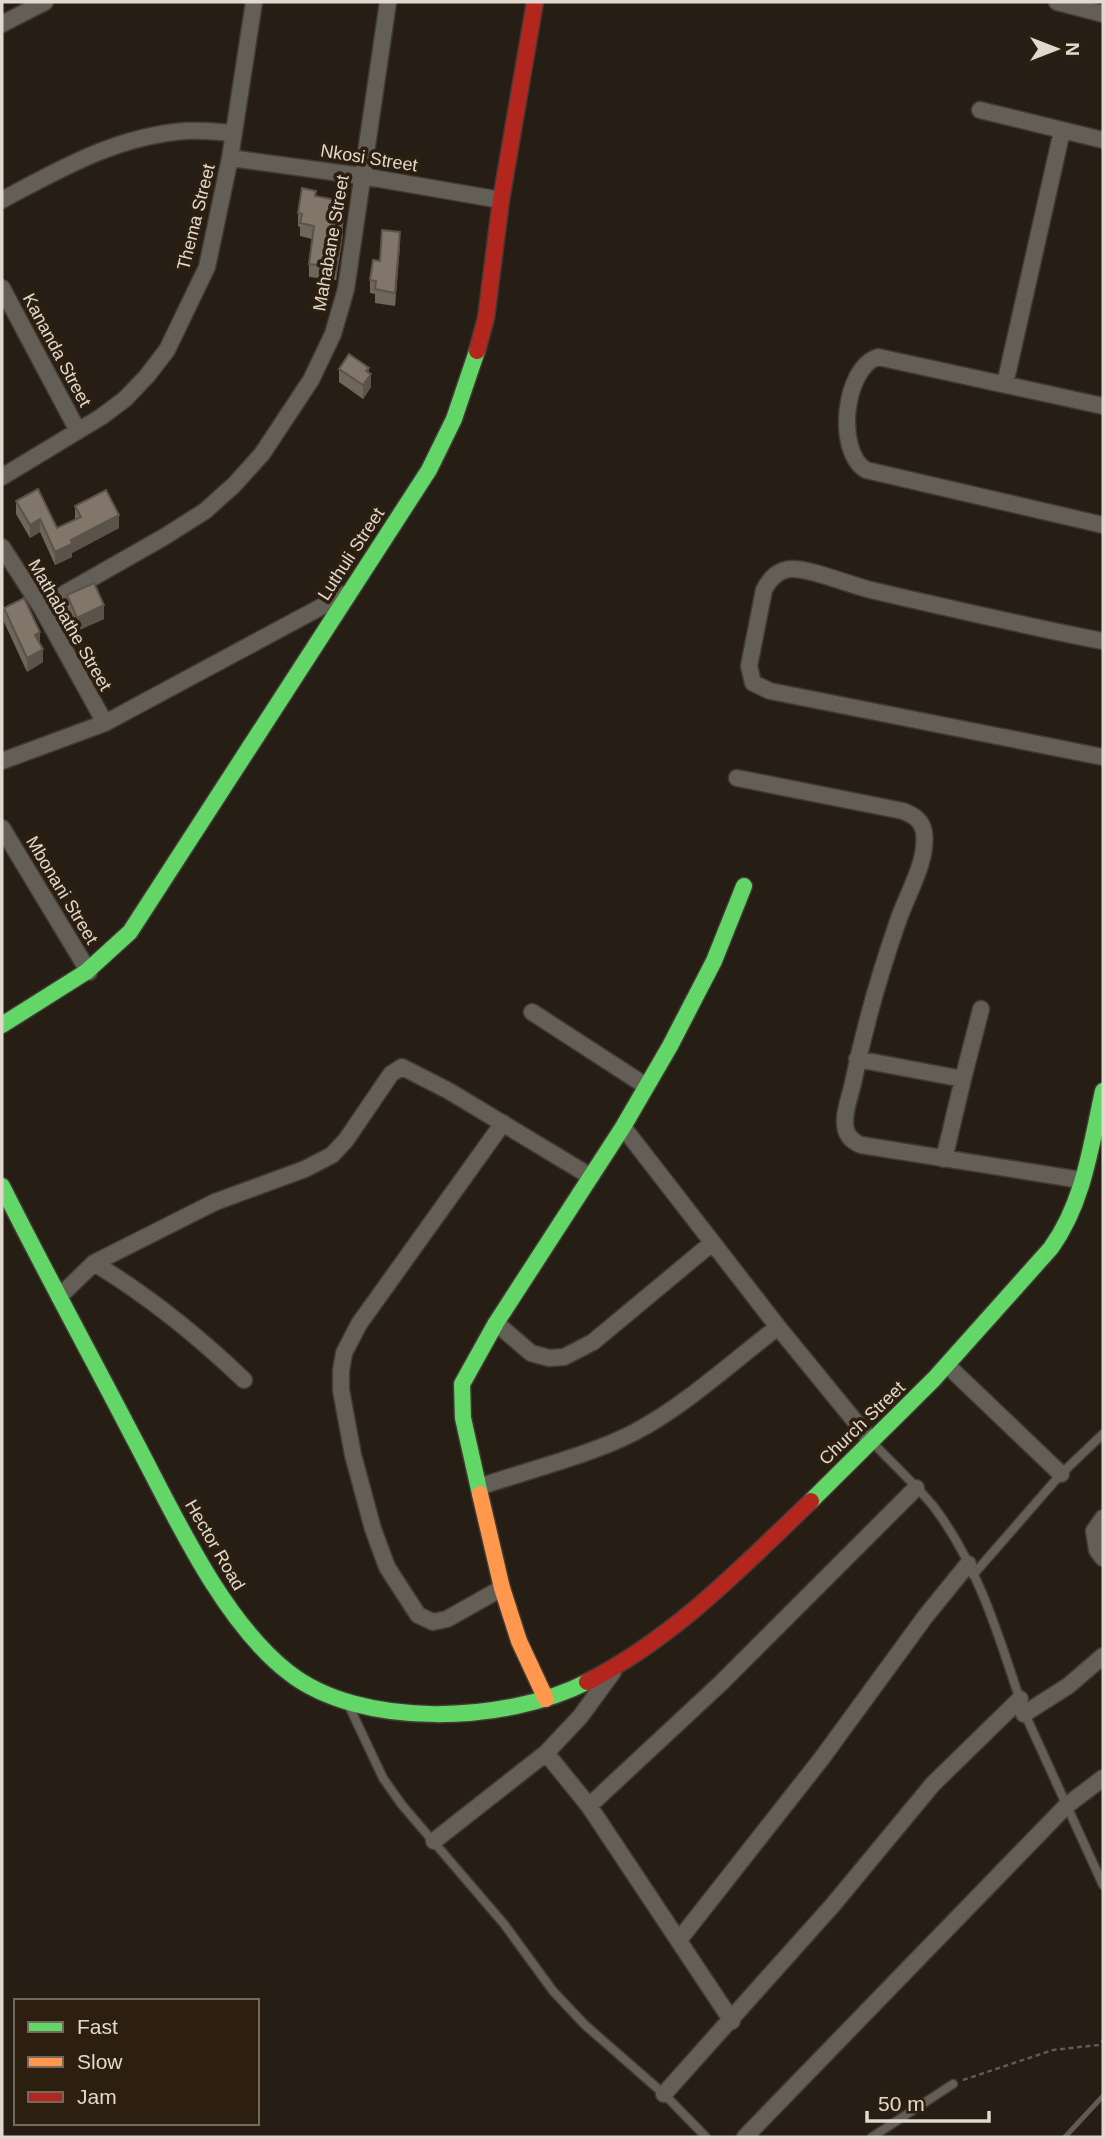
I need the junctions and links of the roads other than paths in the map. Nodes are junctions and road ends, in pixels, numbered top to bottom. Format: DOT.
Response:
graph roads {
  1 [pos="45,2"];
  2 [pos="254,2"];
  3 [pos="388,2"];
  4 [pos="535,2"];
  5 [pos="1057,2"];
  6 [pos="1103,14"];
  7 [pos="2,24"];
  8 [pos="981,110"];
  9 [pos="1062,131"];
  10 [pos="234,133"];
  11 [pos="1103,140"];
  12 [pos="230,158"];
  13 [pos="362,176"];
  14 [pos="2,200"];
  15 [pos="501,200"];
  16 [pos="2,288"];
  17 [pos="1005,384"];
  18 [pos="1103,407"];
  19 [pos="78,431"];
  20 [pos="2,477"];
  21 [pos="1103,525"];
  22 [pos="2,547"];
  23 [pos="346,594"];
  24 [pos="41,607"];
  25 [pos="1103,641"];
  26 [pos="105,723"];
  27 [pos="1103,757"];
  28 [pos="2,761"];
  29 [pos="737,778"];
  30 [pos="2,828"];
  31 [pos="744,886"];
  32 [pos="89,972"];
  33 [pos="981,1009"];
  34 [pos="532,1012"];
  35 [pos="2,1025"];
  36 [pos="858,1059"];
  37 [pos="963,1079"];
  38 [pos="646,1086"];
  39 [pos="1103,1091"];
  40 [pos="503,1123"];
  41 [pos="623,1127"];
  42 [pos="944,1159"];
  43 [pos="590,1176"];
  44 [pos="1082,1180"];
  45 [pos="2,1186"];
  46 [pos="712,1243"];
  47 [pos="94,1263"];
  48 [pos="60,1297"];
  49 [pos="496,1322"];
  50 [pos="778,1327"];
  51 [pos="947,1366"];
  52 [pos="244,1380"];
  53 [pos="1103,1434"];
  54 [pos="872,1442"];
  55 [pos="1061,1474"];
  56 [pos="479,1486"];
  57 [pos="916,1488"];
  58 [pos="1103,1518"];
  59 [pos="1103,1558"];
  60 [pos="971,1569"];
  61 [pos="502,1588"];
  62 [pos="1103,1656"];
  63 [pos="619,1665"];
  64 [pos="546,1699"];
  65 [pos="347,1703"];
  66 [pos="1022,1706"];
  67 [pos="546,1753"];
  68 [pos="1103,1778"];
  69 [pos="589,1806"];
  70 [pos="1066,1806"];
  71 [pos="434,1841"];
  72 [pos="1103,1885"];
  73 [pos="679,1940"];
  74 [pos="732,2021"];
  75 [pos="953,2084"];
  76 [pos="664,2094"];
  77 [pos="706,2137"];
  78 [pos="745,2137"];
  79 [pos="872,2137"];
  1 -- 7 [label="street"];
  2 -- 10 [label="street, Thema Street"];
  3 -- 13 [label="street, Mahabane Street"];
  4 -- 15 [label="street, Luthuli Street"];
  5 -- 6 [label="street"];
  8 -- 9 [label="street"];
  9 -- 11 [label="street"];
  9 -- 17 [label="street"];
  10 -- 12 [label="street, Thema Street"];
  10 -- 14 [label="street"];
  12 -- 13 [label="street, Nkosi Street"];
  12 -- 19 [label="street, Thema Street"];
  13 -- 15 [label="street, Nkosi Street"];
  13 -- 24 [label="street, Mahabane Street"];
  15 -- 23 [label="street, Luthuli Street"];
  16 -- 19 [label="street, Kananda Street"];
  17 -- 18 [label="street"];
  17 -- 21 [label="street"];
  19 -- 20 [label="street, Thema Street"];
  22 -- 24 [label="street, Mathabathe Street"];
  23 -- 26 [label="street"];
  23 -- 32 [label="street, Luthuli Street"];
  24 -- 26 [label="street, Mathabathe Street"];
  25 -- 27 [label="street"];
  26 -- 28 [label="street"];
  29 -- 36 [label="street"];
  30 -- 32 [label="street, Mbonani Street"];
  31 -- 38 [label="street"];
  32 -- 35 [label="street, Luthuli Street"];
  33 -- 37 [label="street"];
  34 -- 38 [label="street"];
  36 -- 37 [label="street"];
  36 -- 42 [label="street"];
  37 -- 42 [label="street"];
  38 -- 41 [label="street"];
  39 -- 44 [label="street, Church Street"];
  40 -- 43 [label="street"];
  40 -- 47 [label="street"];
  40 -- 61 [label="street"];
  41 -- 43 [label="street"];
  41 -- 46 [label="street"];
  42 -- 44 [label="street"];
  43 -- 49 [label="street"];
  44 -- 51 [label="street, Church Street"];
  45 -- 48 [label="street, Hector Road"];
  46 -- 49 [label="street"];
  46 -- 50 [label="street"];
  47 -- 48 [label="street"];
  47 -- 52 [label="street"];
  48 -- 65 [label="street, Hector Road"];
  49 -- 56 [label="street"];
  50 -- 54 [label="street"];
  50 -- 56 [label="street"];
  51 -- 54 [label="street, Church Street"];
  51 -- 55 [label="street"];
  53 -- 55 [label="lane"];
  54 -- 57 [label="lane"];
  54 -- 63 [label="street, Church Street"];
  55 -- 60 [label="lane"];
  56 -- 61 [label="street"];
  57 -- 60 [label="lane"];
  57 -- 69 [label="street"];
  58 -- 59 [label="street"];
  60 -- 66 [label="lane"];
  60 -- 73 [label="street"];
  61 -- 64 [label="street"];
  62 -- 66 [label="street"];
  63 -- 64 [label="street, Church Street"];
  63 -- 67 [label="street"];
  64 -- 65 [label="street, Hector Road"];
  65 -- 71 [label="lane"];
  66 -- 70 [label="lane"];
  66 -- 74 [label="street"];
  67 -- 69 [label="street"];
  67 -- 71 [label="street"];
  68 -- 70 [label="street"];
  69 -- 73 [label="street"];
  70 -- 72 [label="lane"];
  70 -- 78 [label="street"];
  71 -- 76 [label="lane"];
  73 -- 74 [label="street"];
  74 -- 76 [label="street"];
  75 -- 79 [label="lane"];
  76 -- 77 [label="lane"];
}
